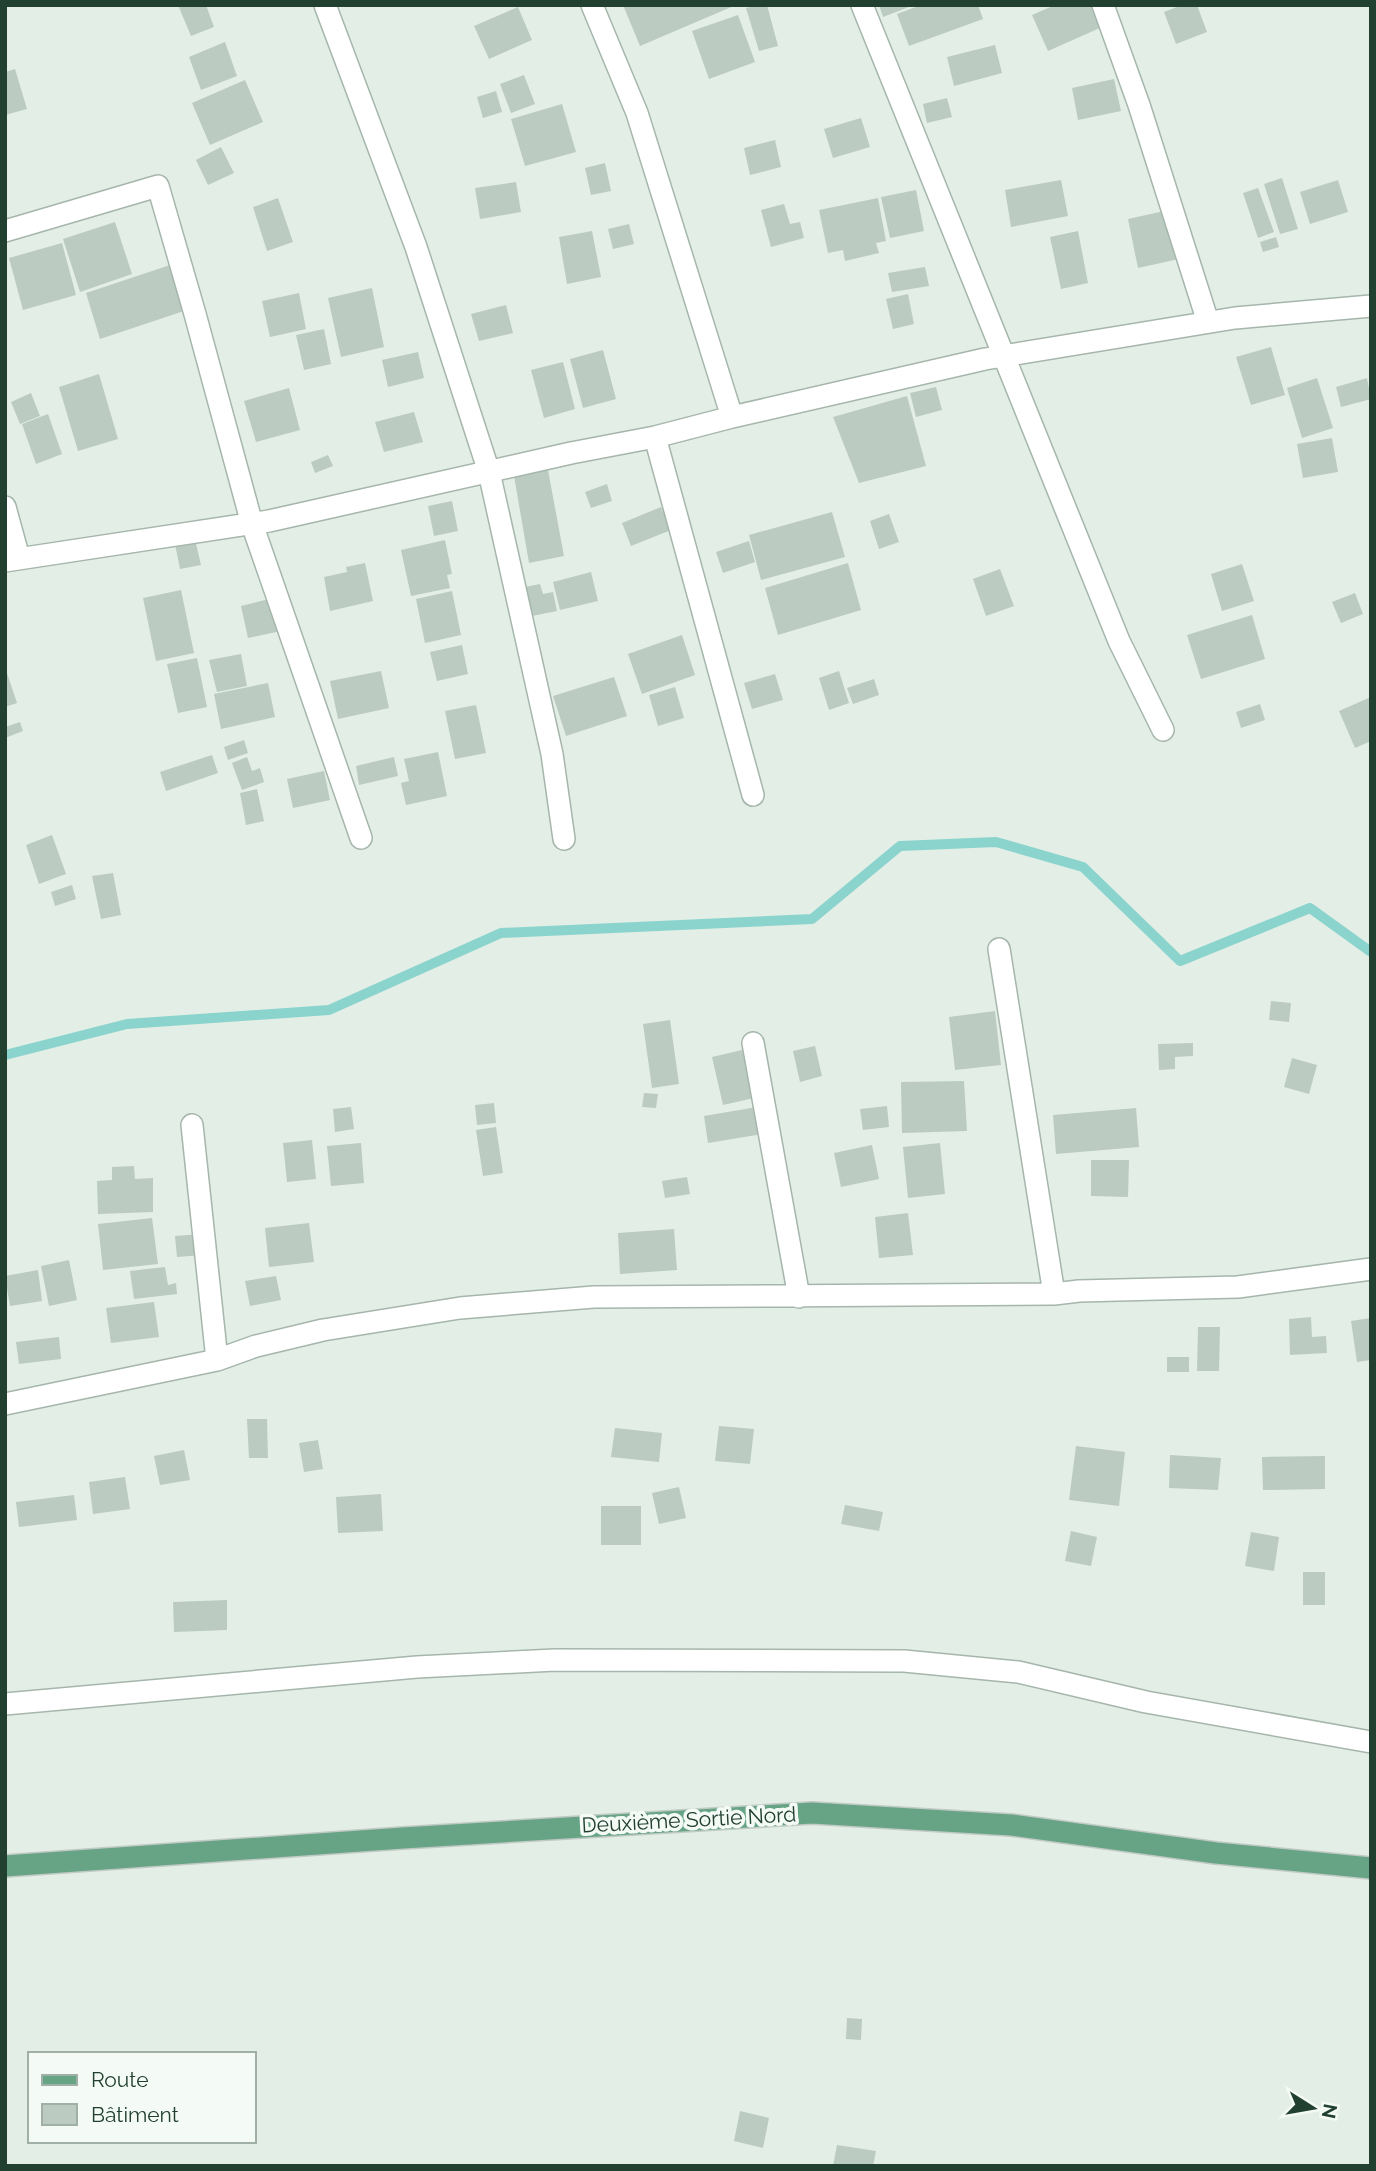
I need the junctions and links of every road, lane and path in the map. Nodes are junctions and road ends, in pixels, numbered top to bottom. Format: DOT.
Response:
graph roads {
  1 [pos="326,5"];
  2 [pos="592,5"];
  3 [pos="862,5"];
  4 [pos="1102,5"];
  5 [pos="5,231"];
  6 [pos="1371,306"];
  7 [pos="1208,322"];
  8 [pos="1004,356"];
  9 [pos="732,417"];
  10 [pos="655,437"];
  11 [pos="489,472"];
  12 [pos="5,507"];
  13 [pos="251,524"];
  14 [pos="12,560"];
  15 [pos="1163,730"];
  16 [pos="753,795"];
  17 [pos="361,838"];
  18 [pos="564,839"];
  19 [pos="999,949"];
  20 [pos="753,1043"];
  21 [pos="192,1125"];
  22 [pos="1371,1269"];
  23 [pos="1054,1294"];
  24 [pos="799,1297"];
  25 [pos="217,1360"];
  26 [pos="5,1404"];
  27 [pos="5,1704"];
  28 [pos="1371,1742"];
  29 [pos="5,1866"];
  30 [pos="1371,1868"];
  1 -- 11 [label="street"];
  2 -- 9 [label="street"];
  3 -- 8 [label="street"];
  4 -- 7 [label="street"];
  5 -- 13 [label="street"];
  6 -- 7 [label="street"];
  7 -- 8 [label="street"];
  8 -- 9 [label="street"];
  8 -- 15 [label="street"];
  9 -- 10 [label="street"];
  10 -- 11 [label="street"];
  10 -- 16 [label="street"];
  11 -- 13 [label="street"];
  11 -- 18 [label="street"];
  12 -- 14 [label="street"];
  13 -- 14 [label="street"];
  13 -- 17 [label="street"];
  19 -- 23 [label="street"];
  20 -- 24 [label="street"];
  21 -- 25 [label="street"];
  22 -- 23 [label="street"];
  23 -- 24 [label="street"];
  24 -- 25 [label="street"];
  25 -- 26 [label="street"];
  27 -- 28 [label="street"];
  29 -- 30 [label="main road, Deuxième Sortie Nord"];
}
